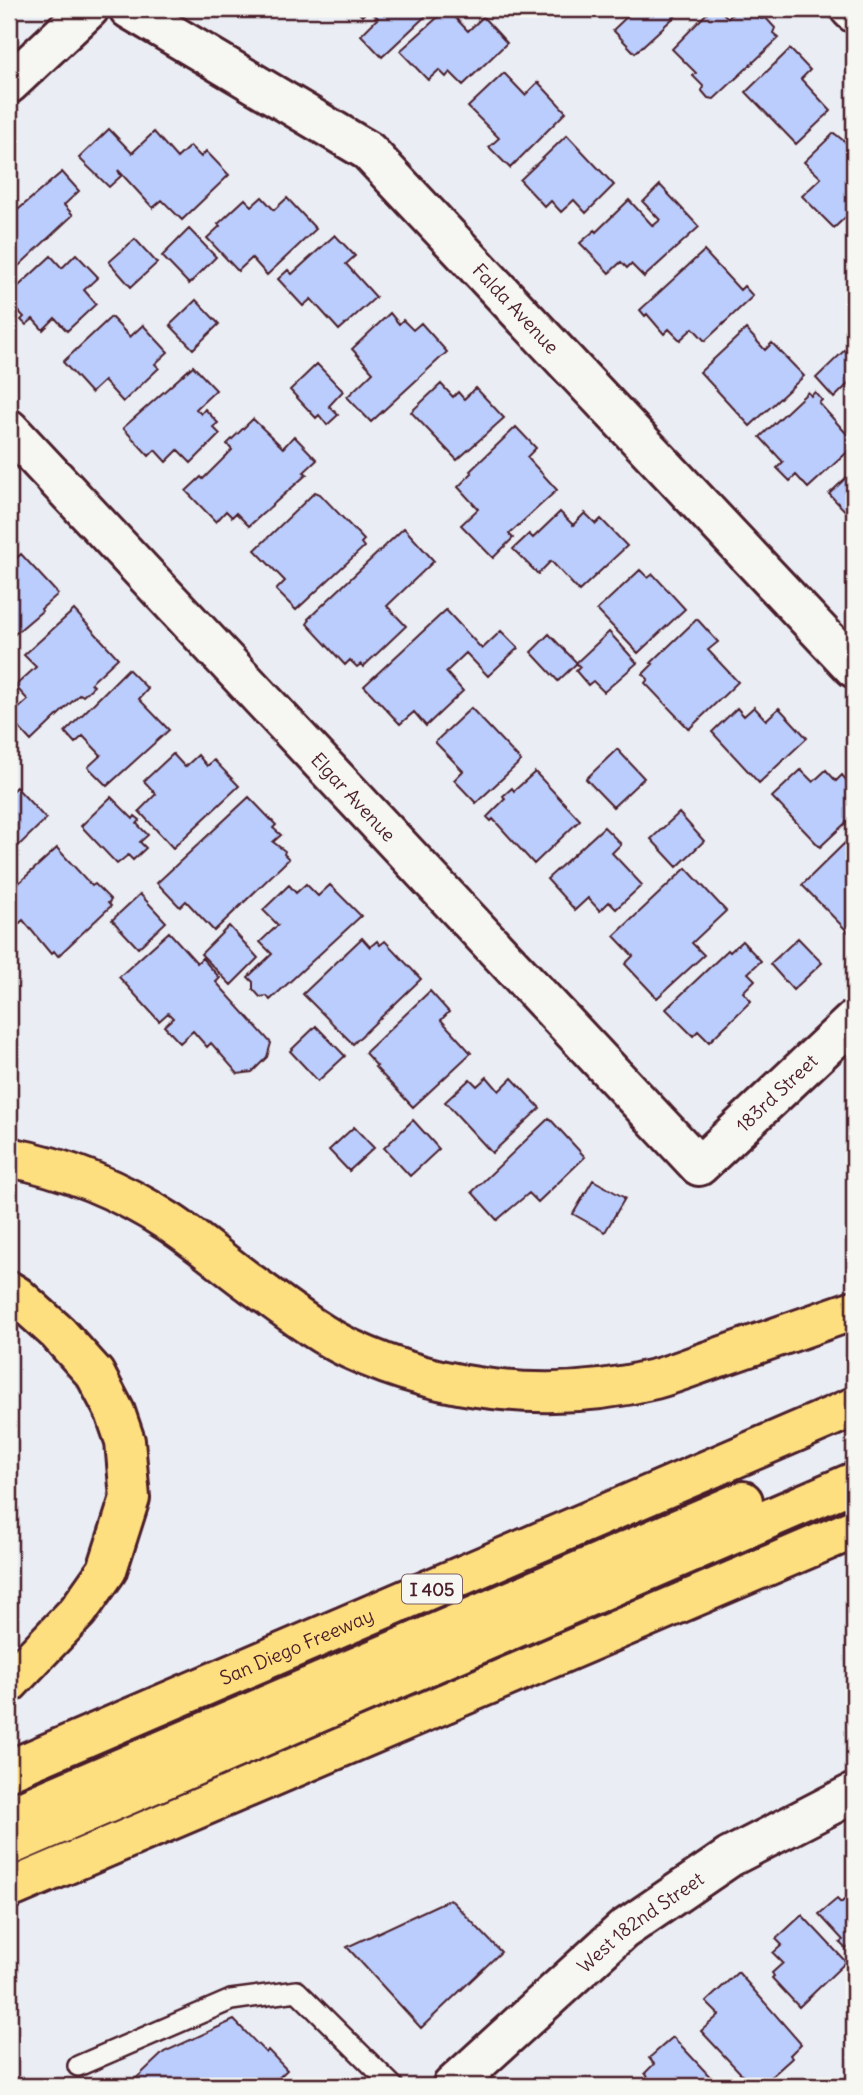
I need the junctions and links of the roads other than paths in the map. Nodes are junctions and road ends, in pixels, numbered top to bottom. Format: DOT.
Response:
graph roads {
  1 [pos="89,9"];
  2 [pos="129,9"];
  3 [pos="850,9"];
  4 [pos="854,13"];
  5 [pos="9,84"];
  6 [pos="9,429"];
  7 [pos="854,668"];
  8 [pos="854,1020"];
  9 [pos="9,1157"];
  10 [pos="699,1166"];
  11 [pos="9,1292"];
  12 [pos="854,1310"];
  13 [pos="854,1407"];
  14 [pos="854,1453"];
  15 [pos="854,1482"];
  16 [pos="854,1529"];
  17 [pos="9,1683"];
  18 [pos="9,1770"];
  19 [pos="854,1793"];
  20 [pos="9,1816"];
  21 [pos="9,1846"];
  22 [pos="9,1889"];
  23 [pos="78,2066"];
  24 [pos="393,2086"];
  25 [pos="453,2086"];
  1 -- 5 [label="street"];
  2 -- 7 [label="street, Falda Avenue"];
  3 -- 4 [label="street"];
  6 -- 10 [label="street, Elgar Avenue"];
  8 -- 10 [label="street, 183rd Street"];
  9 -- 12 [label="highway"];
  11 -- 17 [label="highway"];
  13 -- 18 [label="highway, San Diego Freeway / I 405"];
  14 -- 20 [label="highway"];
  15 -- 21 [label="highway"];
  16 -- 22 [label="highway"];
  19 -- 25 [label="street, West 182nd Street"];
  23 -- 24 [label="lane"];
}
